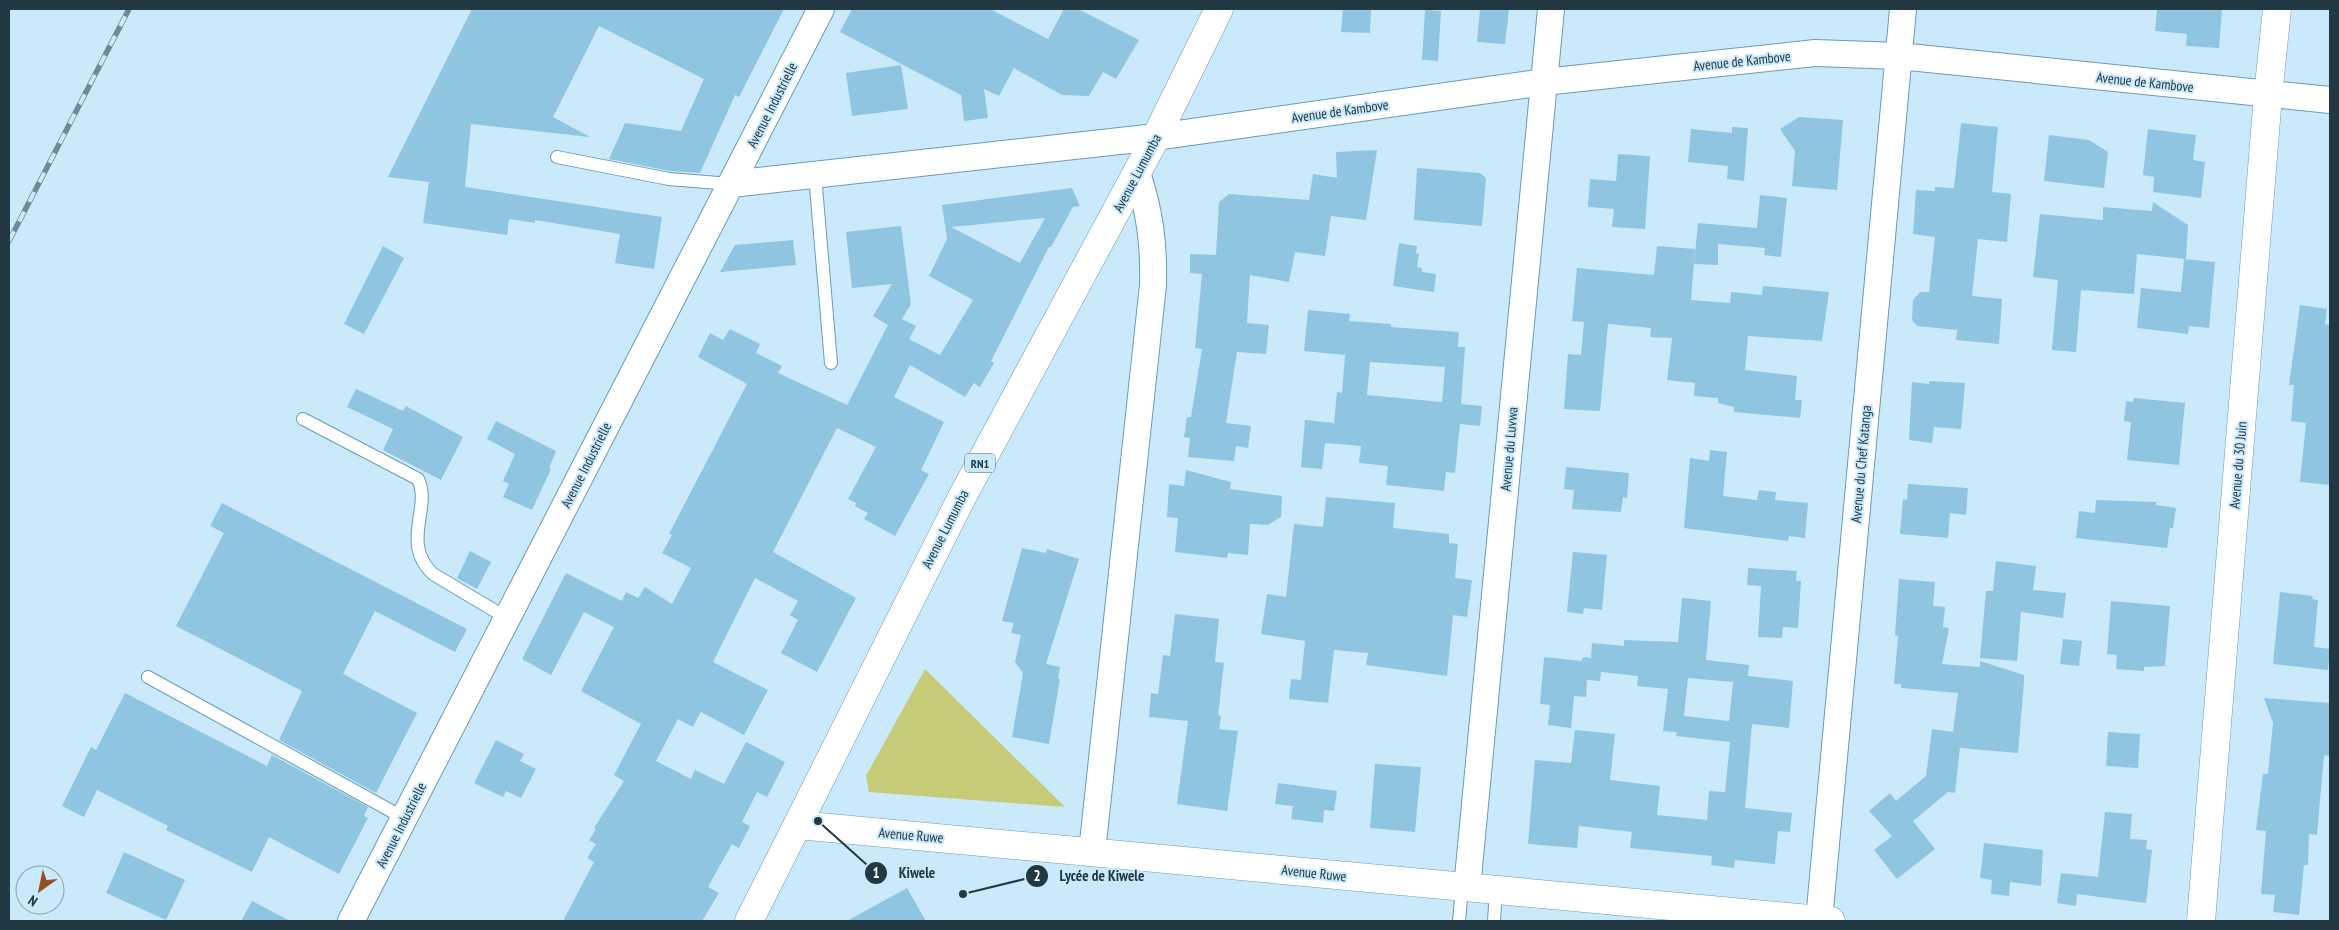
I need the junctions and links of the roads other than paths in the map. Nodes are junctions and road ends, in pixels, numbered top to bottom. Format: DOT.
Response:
graph roads {
  1 [pos="821,9"];
  2 [pos="1219,9"];
  3 [pos="1551,9"];
  4 [pos="1903,9"];
  5 [pos="2277,9"];
  6 [pos="1899,56"];
  7 [pos="1544,82"];
  8 [pos="2268,94"];
  9 [pos="2330,100"];
  10 [pos="1156,137"];
  11 [pos="556,158"];
  12 [pos="1137,173"];
  13 [pos="814,175"];
  14 [pos="731,184"];
  15 [pos="831,364"];
  16 [pos="303,419"];
  17 [pos="507,618"];
  18 [pos="148,677"];
  19 [pos="404,818"];
  20 [pos="798,825"];
  21 [pos="1092,852"];
  22 [pos="1464,888"];
  23 [pos="1496,891"];
  24 [pos="351,921"];
  25 [pos="749,921"];
  26 [pos="1459,921"];
  27 [pos="1494,921"];
  28 [pos="1825,921"];
  29 [pos="2201,921"];
  1 -- 14 [label="street, Avenue Industrielle"];
  2 -- 10 [label="main road, Avenue Lumumba / RN1"];
  3 -- 7 [label="street, Avenue du Luvwa"];
  4 -- 6 [label="street, Avenue du Chef Katanga"];
  5 -- 8 [label="main road, Avenue du 30 Juin"];
  6 -- 7 [label="street, Avenue de Kambove"];
  6 -- 8 [label="street, Avenue de Kambove"];
  6 -- 28 [label="street, Avenue du Chef Katanga"];
  7 -- 10 [label="street, Avenue de Kambove"];
  7 -- 22 [label="street, Avenue du Luvwa"];
  8 -- 9 [label="street, Avenue de Kambove"];
  8 -- 29 [label="main road, Avenue du 30 Juin"];
  10 -- 12 [label="main road, Avenue Lumumba / RN1"];
  10 -- 13 [label="street, Avenue de Kambove"];
  11 -- 14 [label="lane"];
  12 -- 20 [label="main road, Avenue Lumumba / RN1"];
  12 -- 21 [label="street"];
  13 -- 14 [label="street, Avenue de Kambove"];
  13 -- 15 [label="lane"];
  14 -- 17 [label="street, Avenue Industrielle"];
  16 -- 17 [label="lane"];
  17 -- 19 [label="street, Avenue Industrielle"];
  18 -- 19 [label="lane"];
  19 -- 24 [label="street, Avenue Industrielle"];
  20 -- 21 [label="main road, Avenue Ruwe"];
  20 -- 25 [label="main road, Avenue Lumumba / RN1"];
  21 -- 22 [label="main road, Avenue Ruwe"];
  22 -- 23 [label="main road, Avenue Ruwe"];
  22 -- 26 [label="lane"];
  23 -- 27 [label="lane"];
  23 -- 28 [label="main road, Avenue Ruwe"];
}
